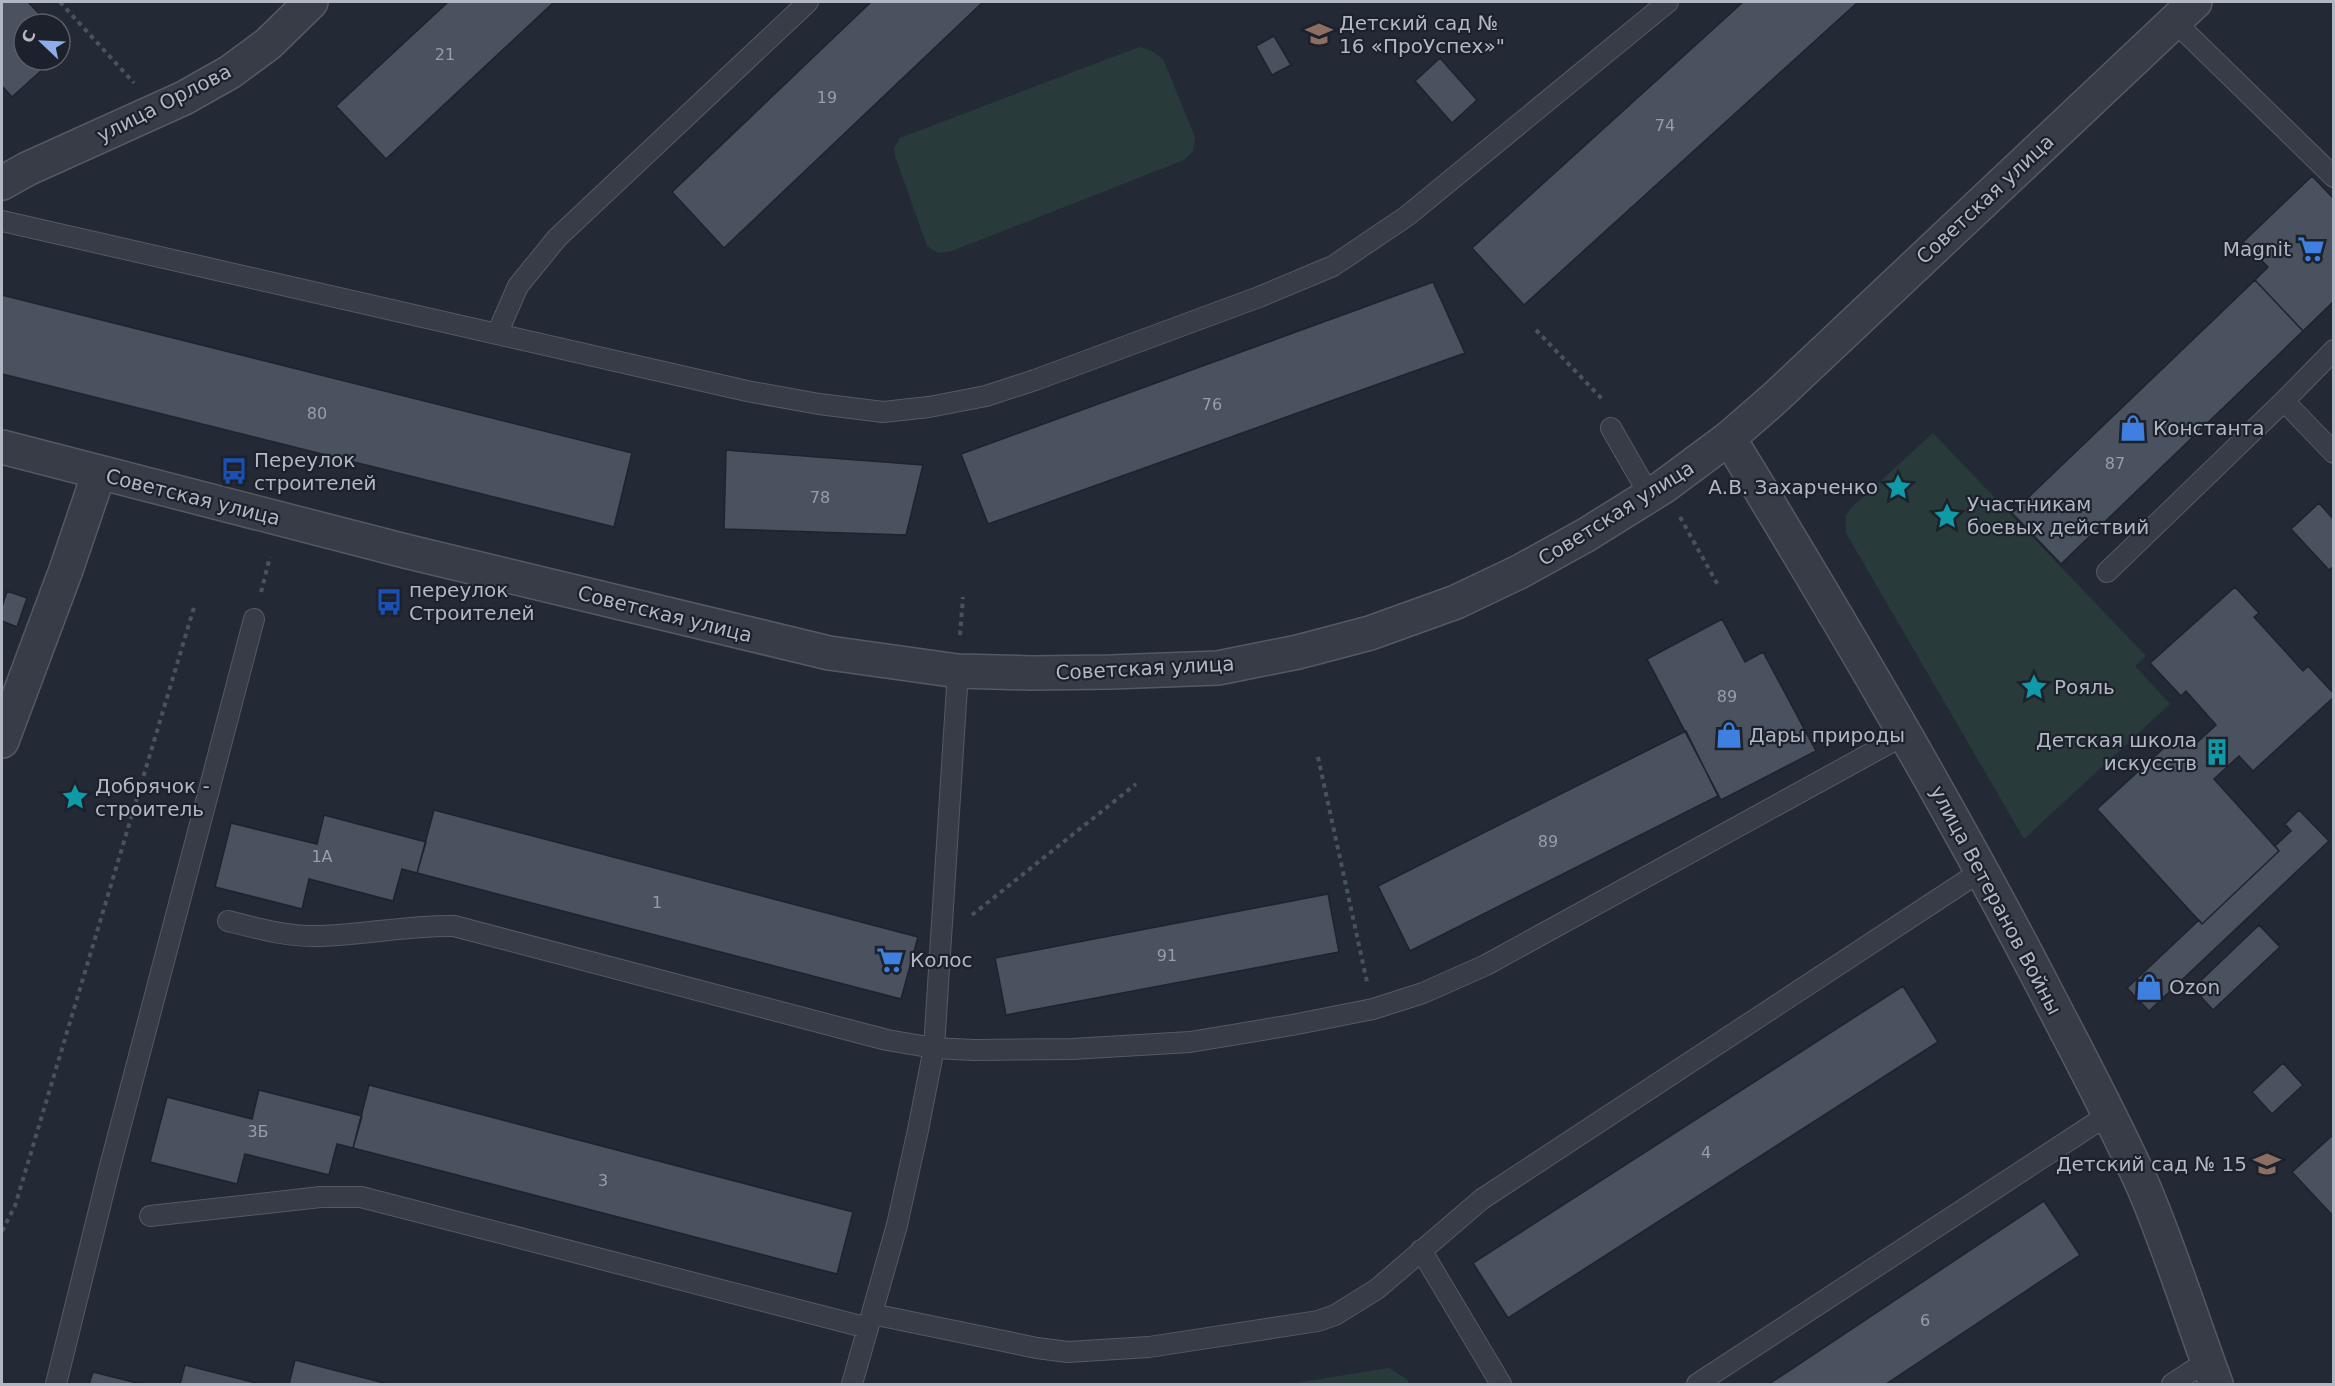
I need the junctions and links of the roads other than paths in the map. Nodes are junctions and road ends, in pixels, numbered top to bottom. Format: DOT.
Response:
graph roads {
  1 [pos="311,2"];
  2 [pos="808,2"];
  3 [pos="1668,2"];
  4 [pos="2185,11"];
  5 [pos="2334,177"];
  6 [pos="2,183"];
  7 [pos="2,221"];
  8 [pos="497,334"];
  9 [pos="2334,350"];
  10 [pos="2284,400"];
  11 [pos="1611,428"];
  12 [pos="1729,438"];
  13 [pos="2,447"];
  14 [pos="2334,453"];
  15 [pos="99,473"];
  16 [pos="1650,496"];
  17 [pos="2107,572"];
  18 [pos="254,619"];
  19 [pos="958,671"];
  20 [pos="1906,734"];
  21 [pos="2,741"];
  22 [pos="1981,871"];
  23 [pos="228,921"];
  24 [pos="934,1048"];
  25 [pos="2109,1114"];
  26 [pos="150,1216"];
  27 [pos="1421,1250"];
  28 [pos="870,1321"];
  29 [pos="2211,1372"];
  30 [pos="56,1384"];
  31 [pos="852,1384"];
  32 [pos="1501,1384"];
  33 [pos="1697,1384"];
  34 [pos="2172,1384"];
  1 -- 6 [label="street, улица Орлова"];
  2 -- 8 [label="lane"];
  3 -- 8 [label="lane"];
  4 -- 5 [label="lane"];
  4 -- 12 [label="street, Советская улица"];
  7 -- 8 [label="lane"];
  9 -- 10 [label="lane"];
  10 -- 14 [label="lane"];
  10 -- 17 [label="lane"];
  11 -- 16 [label="lane"];
  12 -- 16 [label="street, Советская улица"];
  12 -- 20 [label="street, улица Ветеранов Войны"];
  13 -- 15 [label="street, Советская улица"];
  15 -- 19 [label="street, Советская улица"];
  15 -- 21 [label="street"];
  16 -- 19 [label="street, Советская улица"];
  18 -- 30 [label="lane"];
  19 -- 24 [label="lane"];
  20 -- 22 [label="street, улица Ветеранов Войны"];
  20 -- 24 [label="lane"];
  22 -- 25 [label="street, улица Ветеранов Войны"];
  22 -- 27 [label="lane"];
  23 -- 24 [label="lane"];
  24 -- 28 [label="lane"];
  25 -- 29 [label="street, улица Ветеранов Войны"];
  25 -- 33 [label="lane"];
  26 -- 28 [label="lane"];
  27 -- 28 [label="lane"];
  27 -- 32 [label="lane"];
  28 -- 31 [label="lane"];
  29 -- 34 [label="lane"];
}
